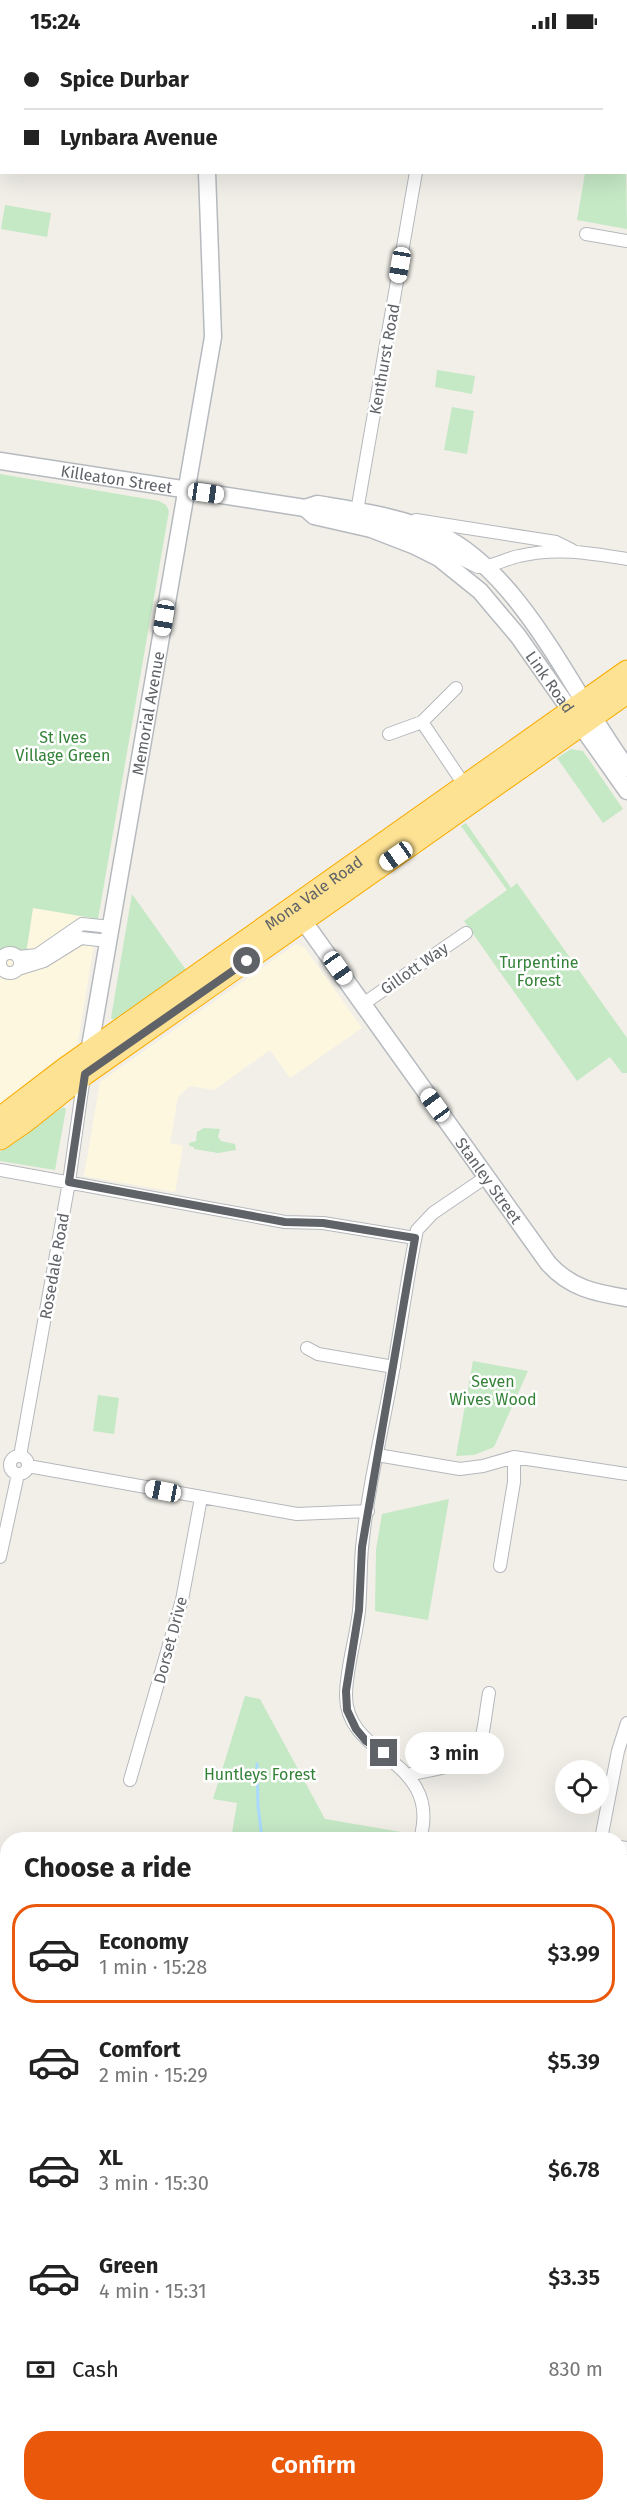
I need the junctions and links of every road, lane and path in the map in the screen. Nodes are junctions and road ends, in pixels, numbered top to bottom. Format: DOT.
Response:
graph roads {
  1 [pos="207,174"];
  2 [pos="416,174"];
  3 [pos="586,234"];
  4 [pos="627,241"];
  5 [pos="0,461"];
  6 [pos="186,490"];
  7 [pos="356,518"];
  8 [pos="572,550"];
  9 [pos="627,559"];
  10 [pos="488,567"];
  11 [pos="466,579"];
  12 [pos="627,671"];
  13 [pos="456,688"];
  14 [pos="627,693"];
  15 [pos="582,714"];
  16 [pos="422,722"];
  17 [pos="389,734"];
  18 [pos="627,768"];
  19 [pos="465,786"];
  20 [pos="627,790"];
  21 [pos="299,914"];
  22 [pos="466,933"];
  23 [pos="109,934"];
  24 [pos="7,960"];
  25 [pos="363,1004"];
  26 [pos="88,1053"];
  27 [pos="85,1074"];
  28 [pos="0,1118"];
  29 [pos="0,1139"];
  30 [pos="0,1170"];
  31 [pos="486,1177"];
  32 [pos="69,1182"];
  33 [pos="415,1238"];
  34 [pos="627,1298"];
  35 [pos="307,1348"];
  36 [pos="394,1367"];
  37 [pos="377,1455"];
  38 [pos="514,1457"];
  39 [pos="24,1461"];
  40 [pos="9,1467"];
  41 [pos="627,1474"];
  42 [pos="201,1498"];
  43 [pos="368,1511"];
  44 [pos="0,1557"];
  45 [pos="500,1566"];
  46 [pos="489,1694"];
  47 [pos="627,1723"];
  48 [pos="407,1775"];
  49 [pos="130,1780"];
  50 [pos="422,1832"];
  51 [pos="602,1832"];
  1 -- 6 [label="street, Memorial Avenue"];
  2 -- 7 [label="street, Kenthurst Road"];
  3 -- 4 [label="street"];
  5 -- 6 [label="street, Killeaton Street"];
  6 -- 7 [label="street, Killeaton Street"];
  6 -- 23 [label="street, Memorial Avenue"];
  7 -- 8 [label="street, Killeaton Street"];
  7 -- 10 [label="street, Killeaton Street"];
  7 -- 11 [label="street, Killeaton Street"];
  8 -- 9 [label="street, Killeaton Street"];
  8 -- 10 [label="street, Killeaton Street"];
  10 -- 15 [label="street, Link Road"];
  11 -- 15 [label="street, Link Road"];
  12 -- 15 [label="highway, Mona Vale Road"];
  13 -- 16 [label="street"];
  14 -- 15 [label="highway, Mona Vale Road"];
  15 -- 18 [label="street, Link Road"];
  15 -- 19 [label="highway, Mona Vale Road"];
  15 -- 20 [label="street, Link Road"];
  15 -- 21 [label="highway, Mona Vale Road"];
  16 -- 17 [label="street"];
  16 -- 19 [label="street"];
  19 -- 21 [label="highway, Mona Vale Road"];
  21 -- 25 [label="street, Stanley Street"];
  21 -- 26 [label="highway, Mona Vale Road"];
  21 -- 27 [label="highway, Mona Vale Road"];
  22 -- 25 [label="street, Gillott Way"];
  23 -- 24 [label="street"];
  23 -- 26 [label="street, Memorial Avenue"];
  25 -- 31 [label="street, Stanley Street"];
  26 -- 27 [label="street, Memorial Avenue"];
  26 -- 28 [label="highway, Mona Vale Road"];
  27 -- 29 [label="highway, Mona Vale Road"];
  27 -- 32 [label="street, Rosedale Road"];
  30 -- 32 [label="street"];
  31 -- 33 [label="street"];
  31 -- 34 [label="street, Stanley Street"];
  32 -- 33 [label="street"];
  32 -- 39 [label="street, Rosedale Road"];
  33 -- 36 [label="street"];
  35 -- 36 [label="street"];
  36 -- 37 [label="street"];
  37 -- 38 [label="street"];
  37 -- 43 [label="street"];
  38 -- 41 [label="street"];
  38 -- 45 [label="street"];
  39 -- 40 [label="street"];
  39 -- 42 [label="street"];
  40 -- 44 [label="street"];
  42 -- 43 [label="street"];
  42 -- 49 [label="street, Dorset Drive"];
  43 -- 48 [label="street"];
  46 -- 48 [label="street"];
  47 -- 51 [label="street"];
  48 -- 50 [label="street"];
}
